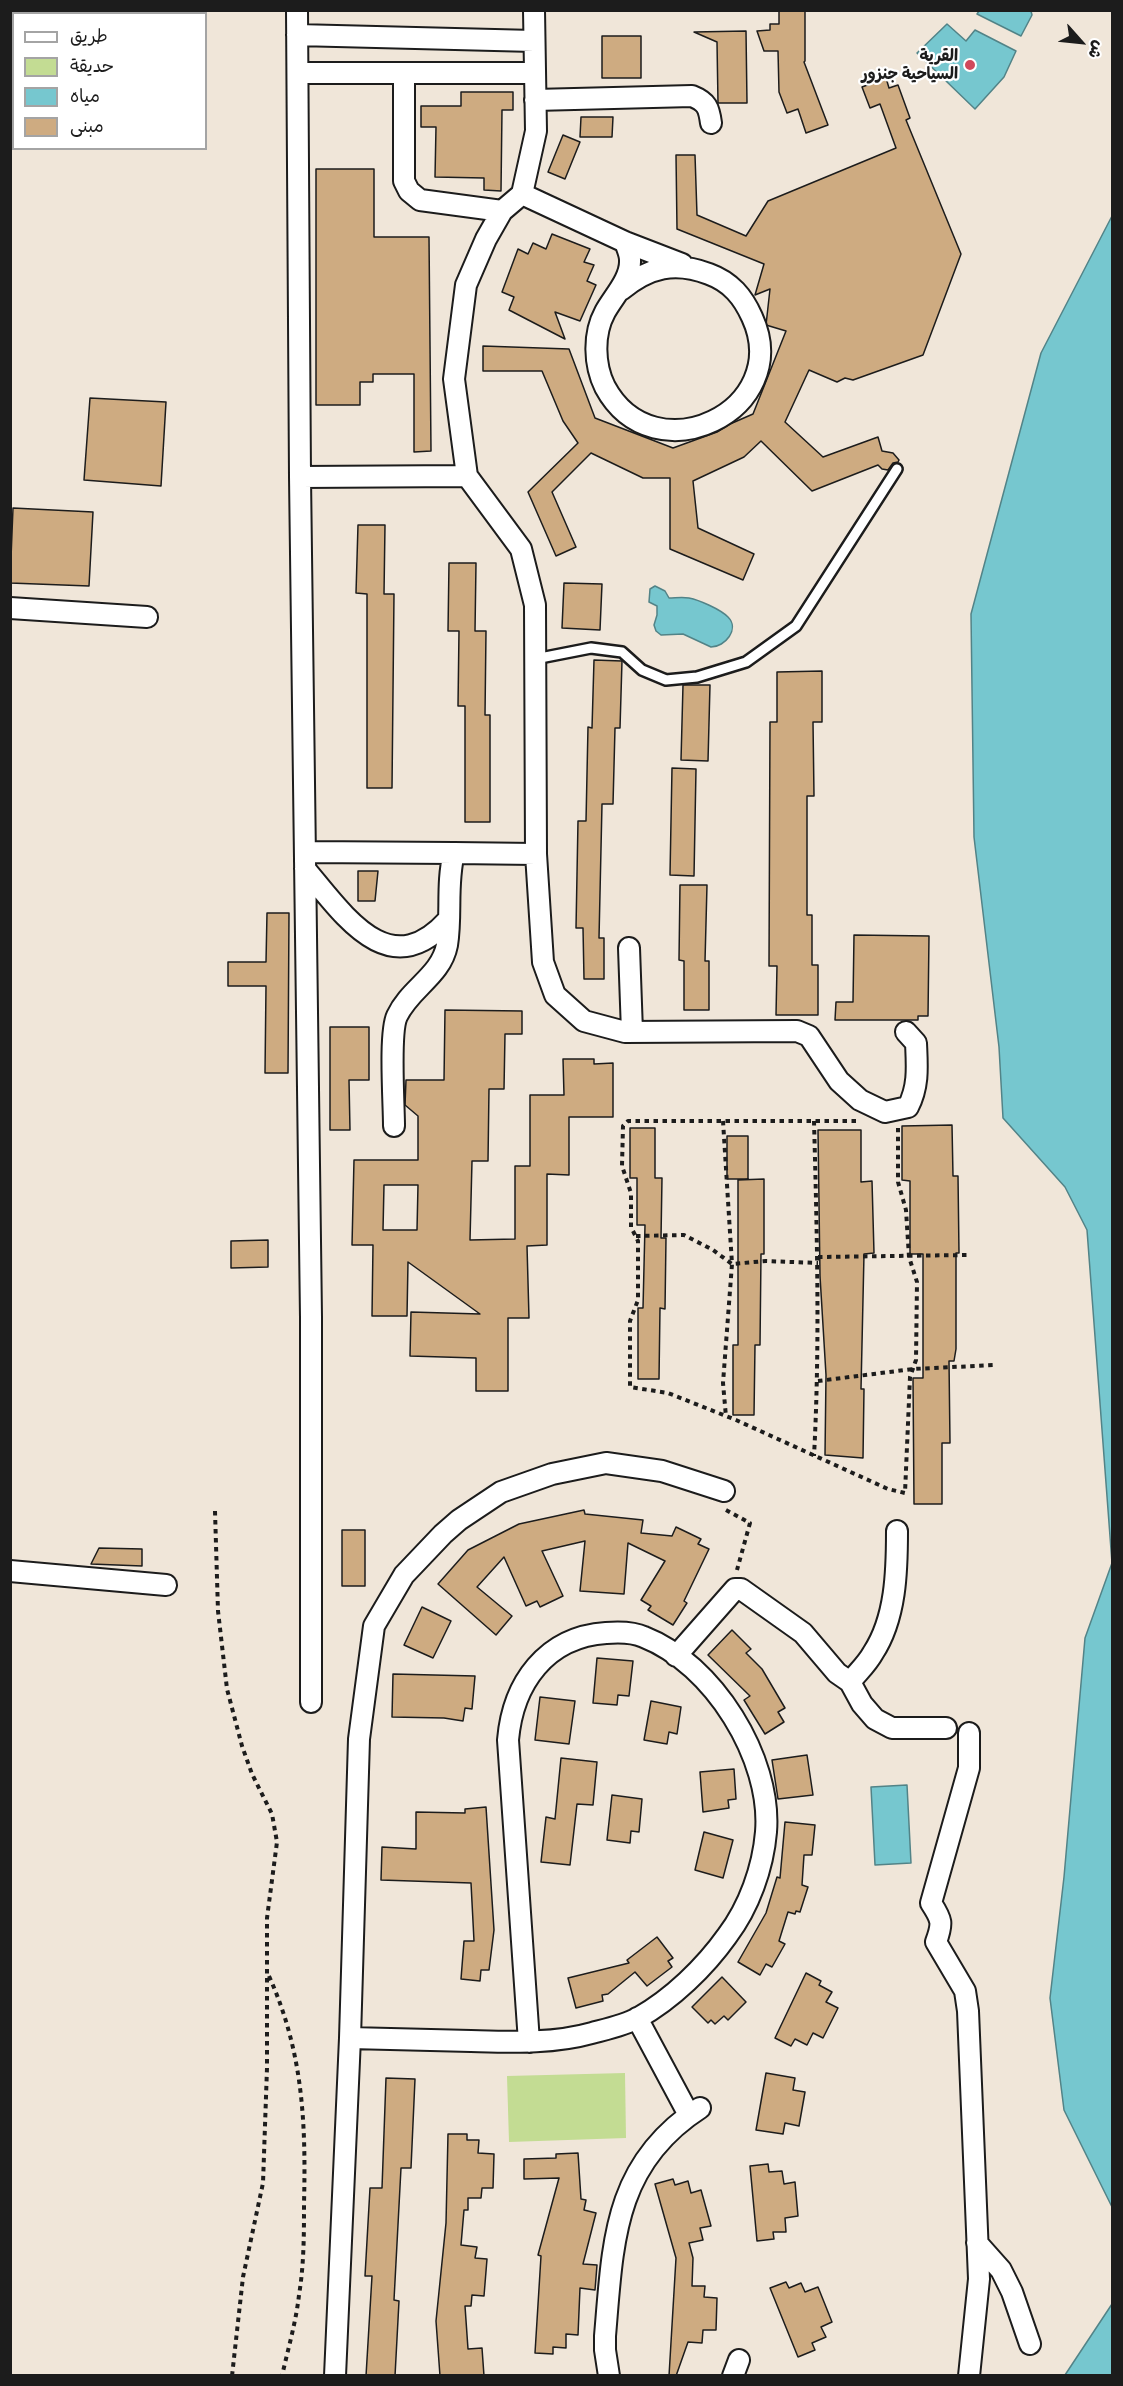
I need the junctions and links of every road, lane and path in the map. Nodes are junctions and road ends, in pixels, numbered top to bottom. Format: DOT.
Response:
graph roads {
  1 [pos="297,10"];
  2 [pos="534,10"];
  3 [pos="297,35"];
  4 [pos="534,40"];
  5 [pos="299,73"];
  6 [pos="534,73"];
  7 [pos="404,74"];
  8 [pos="535,100"];
  9 [pos="711,123"];
  10 [pos="522,194"];
  11 [pos="502,211"];
  12 [pos="625,242"];
  13 [pos="690,267"];
  14 [pos="621,290"];
  15 [pos="897,469"];
  16 [pos="467,476"];
  17 [pos="300,477"];
  18 [pos="10,608"];
  19 [pos="147,617"];
  20 [pos="535,659"];
  21 [pos="454,854"];
  22 [pos="536,854"];
  23 [pos="305,861"];
  24 [pos="448,920"];
  25 [pos="629,948"];
  26 [pos="632,1032"];
  27 [pos="906,1032"];
  28 [pos="723,1121"];
  29 [pos="814,1121"];
  30 [pos="862,1121"];
  31 [pos="898,1121"];
  32 [pos="394,1126"];
  33 [pos="635,1236"];
  34 [pos="967,1255"];
  35 [pos="818,1257"];
  36 [pos="909,1257"];
  37 [pos="819,1263"];
  38 [pos="732,1264"];
  39 [pos="995,1365"];
  40 [pos="913,1369"];
  41 [pos="818,1380"];
  42 [pos="726,1417"];
  43 [pos="814,1456"];
  44 [pos="724,1491"];
  45 [pos="215,1511"];
  46 [pos="897,1531"];
  47 [pos="10,1571"];
  48 [pos="166,1585"];
  49 [pos="735,1589"];
  50 [pos="676,1656"];
  51 [pos="850,1682"];
  52 [pos="310,1702"];
  53 [pos="946,1728"];
  54 [pos="969,1733"];
  55 [pos="268,1972"];
  56 [pos="637,2018"];
  57 [pos="350,2038"];
  58 [pos="529,2042"];
  59 [pos="977,2243"];
  60 [pos="1030,2344"];
  61 [pos="231,2376"];
  62 [pos="282,2376"];
  63 [pos="335,2376"];
  64 [pos="609,2376"];
  65 [pos="969,2376"];
  1 -- 3 [label="street"];
  2 -- 4 [label="street"];
  3 -- 4 [label="street"];
  3 -- 5 [label="street"];
  4 -- 6 [label="street"];
  5 -- 7 [label="street"];
  5 -- 17 [label="street"];
  6 -- 7 [label="street"];
  6 -- 8 [label="street"];
  7 -- 11 [label="street"];
  8 -- 9 [label="street"];
  8 -- 10 [label="street"];
  10 -- 11 [label="street"];
  10 -- 12 [label="street"];
  11 -- 16 [label="street"];
  12 -- 13 [label="street"];
  12 -- 14 [label="street"];
  13 -- 14 [label="street"];
  13 -- 14 [label="street"];
  15 -- 20 [label="lane"];
  16 -- 17 [label="street"];
  16 -- 20 [label="street"];
  17 -- 23 [label="street"];
  18 -- 19 [label="street"];
  20 -- 22 [label="street"];
  21 -- 22 [label="street"];
  21 -- 23 [label="street"];
  21 -- 24 [label="street"];
  22 -- 26 [label="street"];
  23 -- 24 [label="street"];
  23 -- 52 [label="street"];
  24 -- 32 [label="street"];
  25 -- 26 [label="street"];
  26 -- 27 [label="street"];
  28 -- 29 [label="path"];
  28 -- 33 [label="path"];
  28 -- 38 [label="path"];
  29 -- 30 [label="path"];
  29 -- 35 [label="path"];
  31 -- 36 [label="path"];
  33 -- 38 [label="path"];
  33 -- 42 [label="path"];
  34 -- 36 [label="path"];
  35 -- 36 [label="path"];
  35 -- 37 [label="path"];
  36 -- 40 [label="path"];
  37 -- 38 [label="path"];
  37 -- 41 [label="path"];
  38 -- 42 [label="path"];
  39 -- 40 [label="path"];
  40 -- 41 [label="path"];
  40 -- 43 [label="path"];
  41 -- 43 [label="path"];
  42 -- 43 [label="path"];
  44 -- 49 [label="path"];
  44 -- 57 [label="street"];
  45 -- 55 [label="path"];
  46 -- 51 [label="street"];
  47 -- 48 [label="street"];
  49 -- 50 [label="street"];
  49 -- 51 [label="street"];
  50 -- 56 [label="street"];
  50 -- 58 [label="street"];
  51 -- 53 [label="street"];
  54 -- 59 [label="street"];
  55 -- 61 [label="path"];
  55 -- 62 [label="path"];
  56 -- 58 [label="street"];
  56 -- 64 [label="street"];
  57 -- 58 [label="street"];
  57 -- 63 [label="street"];
  59 -- 60 [label="street"];
  59 -- 65 [label="street"];
}
